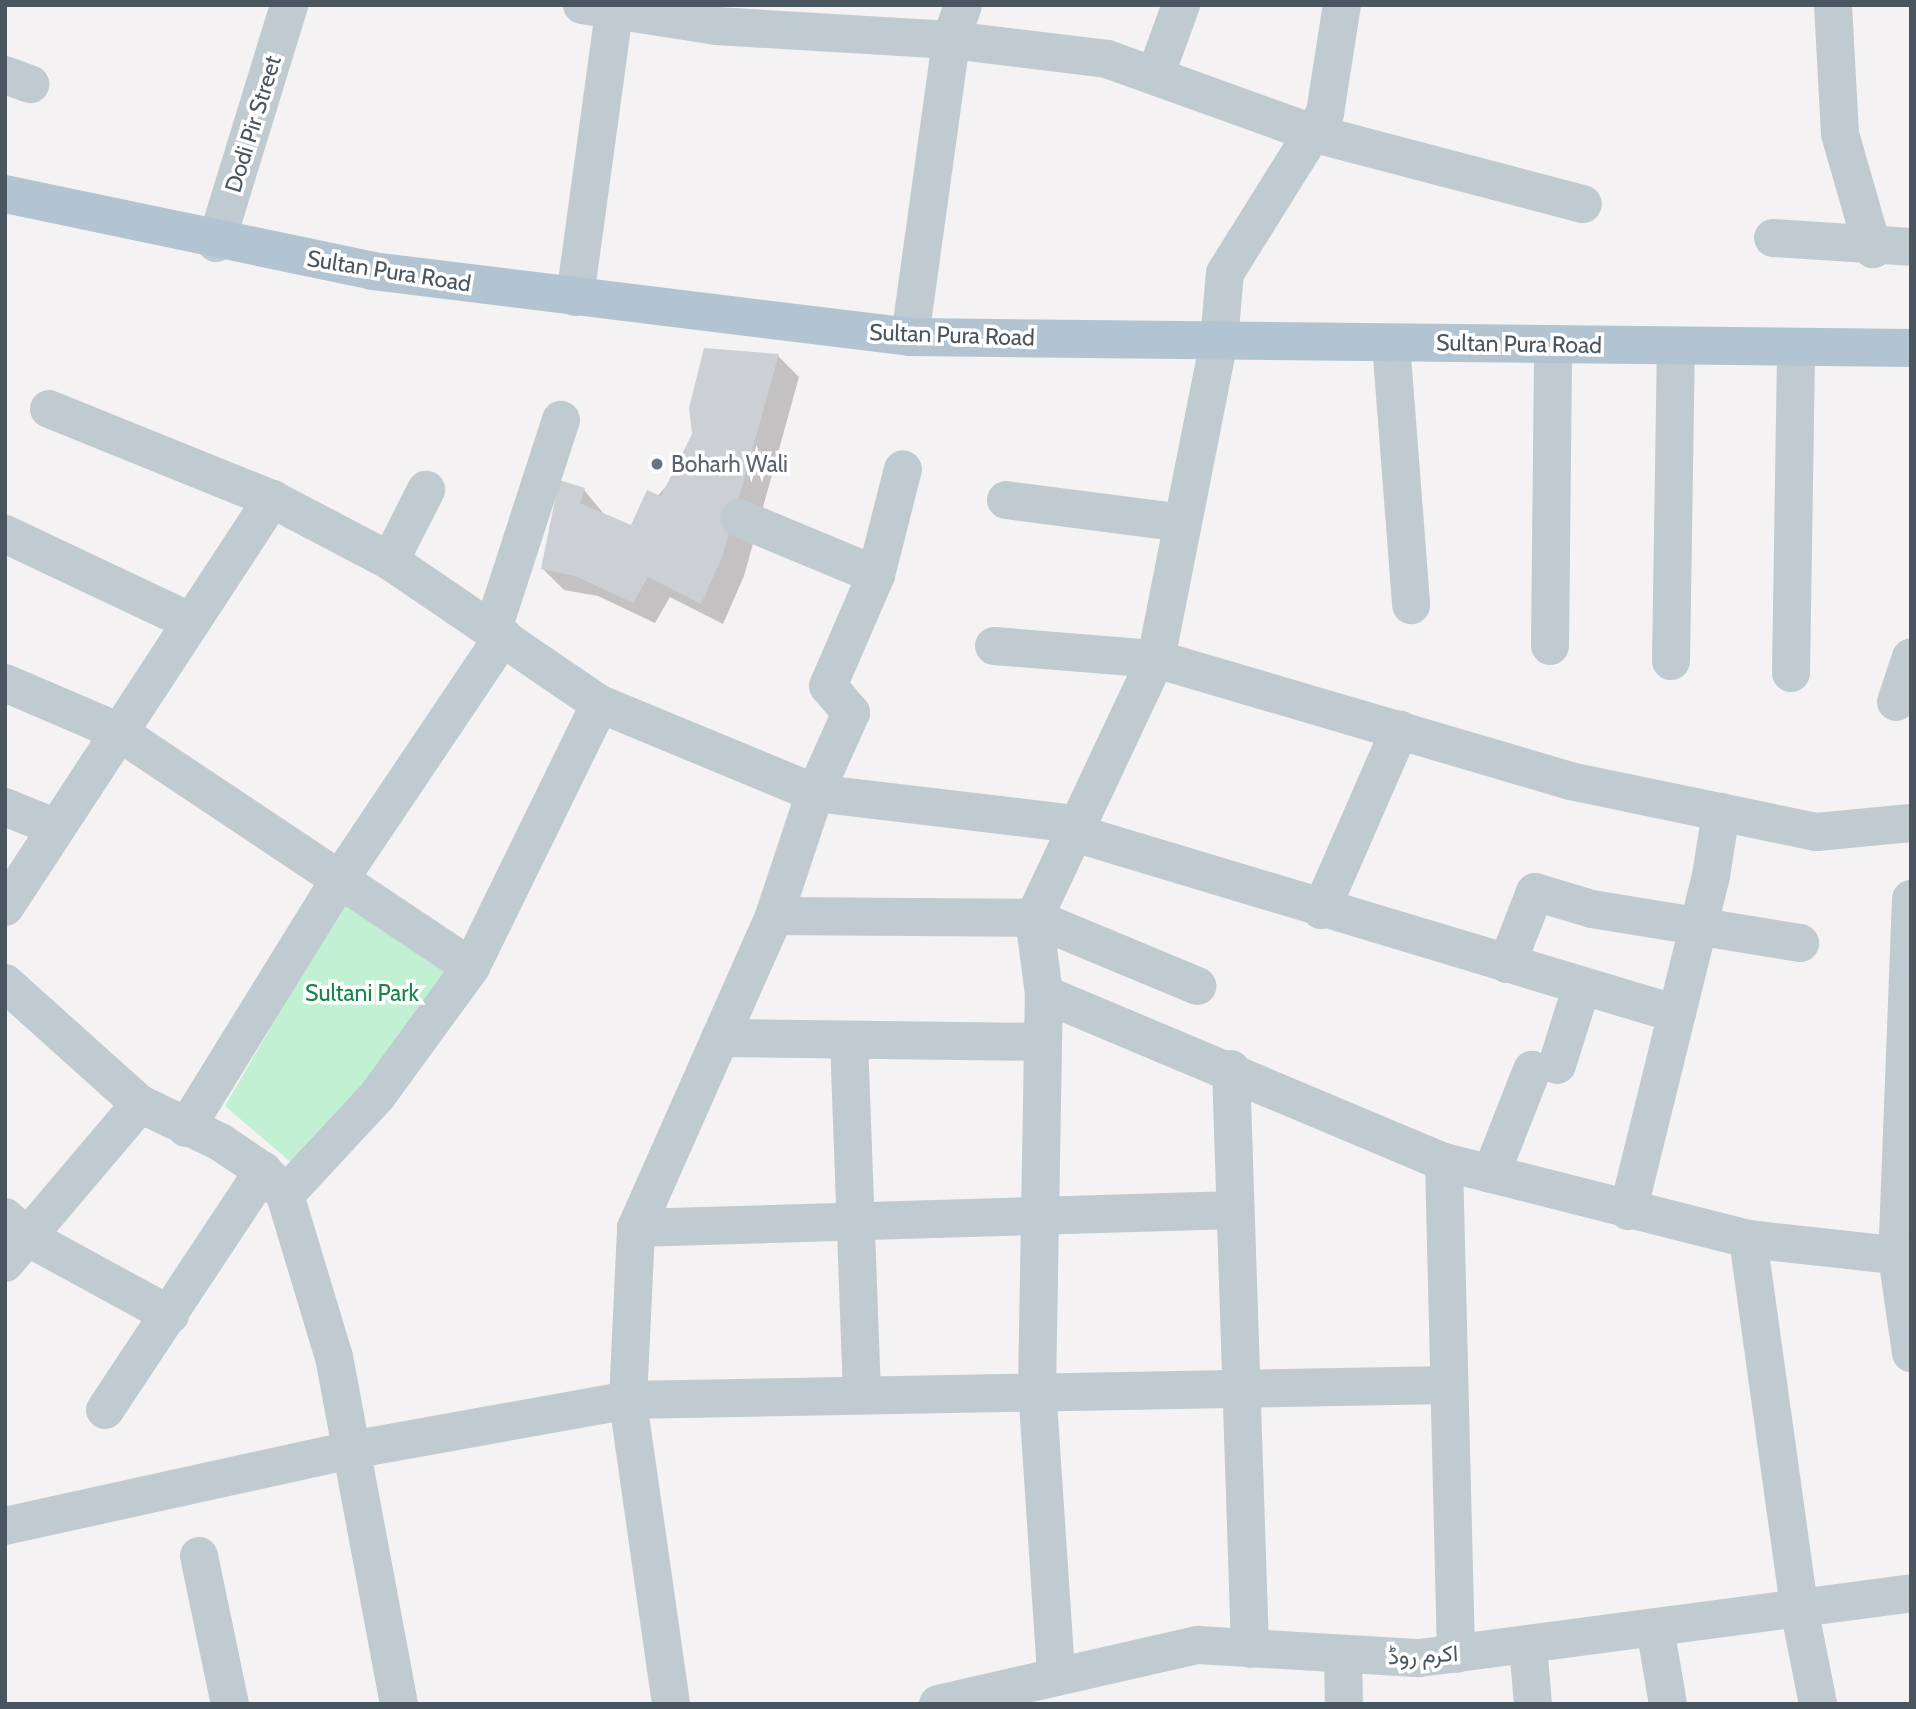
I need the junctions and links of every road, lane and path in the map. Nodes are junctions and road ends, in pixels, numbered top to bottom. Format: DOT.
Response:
graph roads {
  1 [pos="289,5"];
  2 [pos="1181,5"];
  3 [pos="1342,5"];
  4 [pos="1833,5"];
  5 [pos="604,7"];
  6 [pos="957,23"];
  7 [pos="1155,76"];
  8 [pos="1312,133"];
  9 [pos="5,194"];
  10 [pos="1583,204"];
  11 [pos="1773,238"];
  12 [pos="216,243"];
  13 [pos="1911,247"];
  14 [pos="1873,249"];
  15 [pos="575,298"];
  16 [pos="910,337"];
  17 [pos="1219,341"];
  18 [pos="1391,343"];
  19 [pos="1553,344"];
  20 [pos="1676,346"];
  21 [pos="1796,347"];
  22 [pos="1911,348"];
  23 [pos="49,409"];
  24 [pos="561,420"];
  25 [pos="903,469"];
  26 [pos="426,490"];
  27 [pos="272,499"];
  28 [pos="1006,500"];
  29 [pos="739,518"];
  30 [pos="1183,523"];
  31 [pos="5,534"];
  32 [pos="390,561"];
  33 [pos="876,575"];
  34 [pos="1411,605"];
  35 [pos="191,622"];
  36 [pos="498,633"];
  37 [pos="994,646"];
  38 [pos="1550,646"];
  39 [pos="1911,657"];
  40 [pos="1156,659"];
  41 [pos="1671,661"];
  42 [pos="1791,673"];
  43 [pos="5,683"];
  44 [pos="1896,702"];
  45 [pos="600,704"];
  46 [pos="1400,729"];
  47 [pos="117,731"];
  48 [pos="815,793"];
  49 [pos="5,807"];
  50 [pos="1721,812"];
  51 [pos="1911,822"];
  52 [pos="54,827"];
  53 [pos="1080,829"];
  54 [pos="338,882"];
  55 [pos="1911,899"];
  56 [pos="5,907"];
  57 [pos="1321,910"];
  58 [pos="775,916"];
  59 [pos="1034,918"];
  60 [pos="1698,927"];
  61 [pos="1800,943"];
  62 [pos="1507,964"];
  63 [pos="471,967"];
  64 [pos="5,983"];
  65 [pos="1197,986"];
  66 [pos="1581,989"];
  67 [pos="1044,994"];
  68 [pos="1677,1014"];
  69 [pos="720,1038"];
  70 [pos="849,1040"];
  71 [pos="1043,1042"];
  72 [pos="1231,1069"];
  73 [pos="140,1104"];
  74 [pos="186,1128"];
  75 [pos="1444,1162"];
  76 [pos="1491,1174"];
  77 [pos="274,1183"];
  78 [pos="1235,1210"];
  79 [pos="1628,1211"];
  80 [pos="1040,1217"];
  81 [pos="855,1222"];
  82 [pos="636,1228"];
  83 [pos="13,1239"];
  84 [pos="1748,1239"];
  85 [pos="1904,1257"];
  86 [pos="170,1315"];
  87 [pos="1911,1353"];
  88 [pos="1449,1385"];
  89 [pos="1037,1389"];
  90 [pos="1240,1389"];
  91 [pos="862,1394"];
  92 [pos="628,1400"];
  93 [pos="105,1410"];
  94 [pos="351,1450"];
  95 [pos="5,1526"];
  96 [pos="199,1556"];
  97 [pos="1911,1593"];
  98 [pos="1799,1608"];
  99 [pos="1655,1628"];
  100 [pos="1528,1645"];
  101 [pos="1250,1648"];
  102 [pos="1456,1654"];
  103 [pos="1343,1657"];
  104 [pos="1056,1673"];
  105 [pos="230,1704"];
  106 [pos="398,1704"];
  107 [pos="671,1704"];
  108 [pos="939,1704"];
  109 [pos="1343,1704"];
  110 [pos="1533,1704"];
  111 [pos="1668,1704"];
  112 [pos="1818,1704"];
  1 -- 12 [label="street, Dodi Pir Street"];
  2 -- 7 [label="street"];
  3 -- 8 [label="street"];
  4 -- 14 [label="street"];
  5 -- 6 [label="street"];
  5 -- 15 [label="street"];
  6 -- 7 [label="street"];
  6 -- 16 [label="street"];
  7 -- 8 [label="street"];
  8 -- 10 [label="street"];
  8 -- 17 [label="street"];
  9 -- 12 [label="main road, Sultan Pura Road"];
  11 -- 14 [label="street"];
  12 -- 15 [label="main road, Sultan Pura Road"];
  13 -- 14 [label="street"];
  15 -- 16 [label="main road, Sultan Pura Road"];
  16 -- 17 [label="main road, Sultan Pura Road"];
  17 -- 18 [label="main road, Sultan Pura Road"];
  17 -- 30 [label="street"];
  18 -- 19 [label="main road, Sultan Pura Road"];
  18 -- 34 [label="street"];
  19 -- 20 [label="main road, Sultan Pura Road"];
  19 -- 38 [label="street"];
  20 -- 21 [label="main road, Sultan Pura Road"];
  20 -- 41 [label="street"];
  21 -- 22 [label="main road, Sultan Pura Road"];
  21 -- 42 [label="street"];
  23 -- 27 [label="street"];
  24 -- 36 [label="street"];
  25 -- 33 [label="street"];
  26 -- 32 [label="street"];
  27 -- 32 [label="street"];
  27 -- 35 [label="street"];
  28 -- 30 [label="street"];
  29 -- 33 [label="street"];
  30 -- 40 [label="street"];
  31 -- 35 [label="street"];
  32 -- 36 [label="street"];
  33 -- 48 [label="street"];
  35 -- 47 [label="street"];
  36 -- 45 [label="street"];
  36 -- 54 [label="street"];
  37 -- 40 [label="street"];
  39 -- 44 [label="street"];
  40 -- 46 [label="street"];
  40 -- 53 [label="street"];
  43 -- 47 [label="street"];
  45 -- 48 [label="street"];
  45 -- 63 [label="street"];
  46 -- 50 [label="street"];
  46 -- 57 [label="street"];
  47 -- 52 [label="street"];
  47 -- 54 [label="street"];
  48 -- 53 [label="street"];
  48 -- 58 [label="street"];
  49 -- 52 [label="street"];
  50 -- 51 [label="street"];
  50 -- 60 [label="street"];
  52 -- 56 [label="street"];
  53 -- 57 [label="street"];
  53 -- 59 [label="street"];
  54 -- 63 [label="street"];
  54 -- 74 [label="street"];
  55 -- 85 [label="street"];
  57 -- 62 [label="street"];
  58 -- 59 [label="street"];
  58 -- 69 [label="street"];
  59 -- 65 [label="street"];
  59 -- 67 [label="street"];
  60 -- 61 [label="street"];
  60 -- 62 [label="street"];
  60 -- 68 [label="street"];
  62 -- 66 [label="street"];
  63 -- 77 [label="street"];
  64 -- 73 [label="street"];
  66 -- 68 [label="street"];
  66 -- 76 [label="street"];
  67 -- 71 [label="street"];
  67 -- 72 [label="street"];
  68 -- 79 [label="street"];
  69 -- 70 [label="street"];
  69 -- 82 [label="street"];
  70 -- 71 [label="street"];
  70 -- 81 [label="street"];
  71 -- 80 [label="street"];
  72 -- 75 [label="street"];
  72 -- 78 [label="street"];
  73 -- 74 [label="street"];
  73 -- 83 [label="street"];
  74 -- 77 [label="street"];
  75 -- 76 [label="street"];
  75 -- 88 [label="street"];
  76 -- 79 [label="street"];
  77 -- 86 [label="street"];
  77 -- 94 [label="street"];
  78 -- 80 [label="street"];
  78 -- 90 [label="street"];
  79 -- 84 [label="street"];
  80 -- 81 [label="street"];
  80 -- 89 [label="street"];
  81 -- 82 [label="street"];
  81 -- 91 [label="street"];
  82 -- 92 [label="street"];
  83 -- 86 [label="street"];
  84 -- 85 [label="street"];
  84 -- 98 [label="street"];
  85 -- 87 [label="street"];
  86 -- 93 [label="street"];
  88 -- 90 [label="street"];
  88 -- 102 [label="street"];
  89 -- 90 [label="street"];
  89 -- 91 [label="street"];
  89 -- 104 [label="street"];
  90 -- 101 [label="street"];
  91 -- 92 [label="street"];
  92 -- 94 [label="street"];
  92 -- 107 [label="street"];
  94 -- 95 [label="street"];
  94 -- 106 [label="street"];
  96 -- 105 [label="street"];
  97 -- 98 [label="street, اکرم روڈ"];
  98 -- 99 [label="street, اکرم روڈ"];
  98 -- 112 [label="street"];
  99 -- 100 [label="street, اکرم روڈ"];
  99 -- 111 [label="street"];
  100 -- 102 [label="street, اکرم روڈ"];
  100 -- 110 [label="street"];
  101 -- 103 [label="street, اکرم روڈ"];
  101 -- 104 [label="street, اکرم روڈ"];
  102 -- 103 [label="street, اکرم روڈ"];
  103 -- 109 [label="street"];
  104 -- 108 [label="street, اکرم روڈ"];
}
